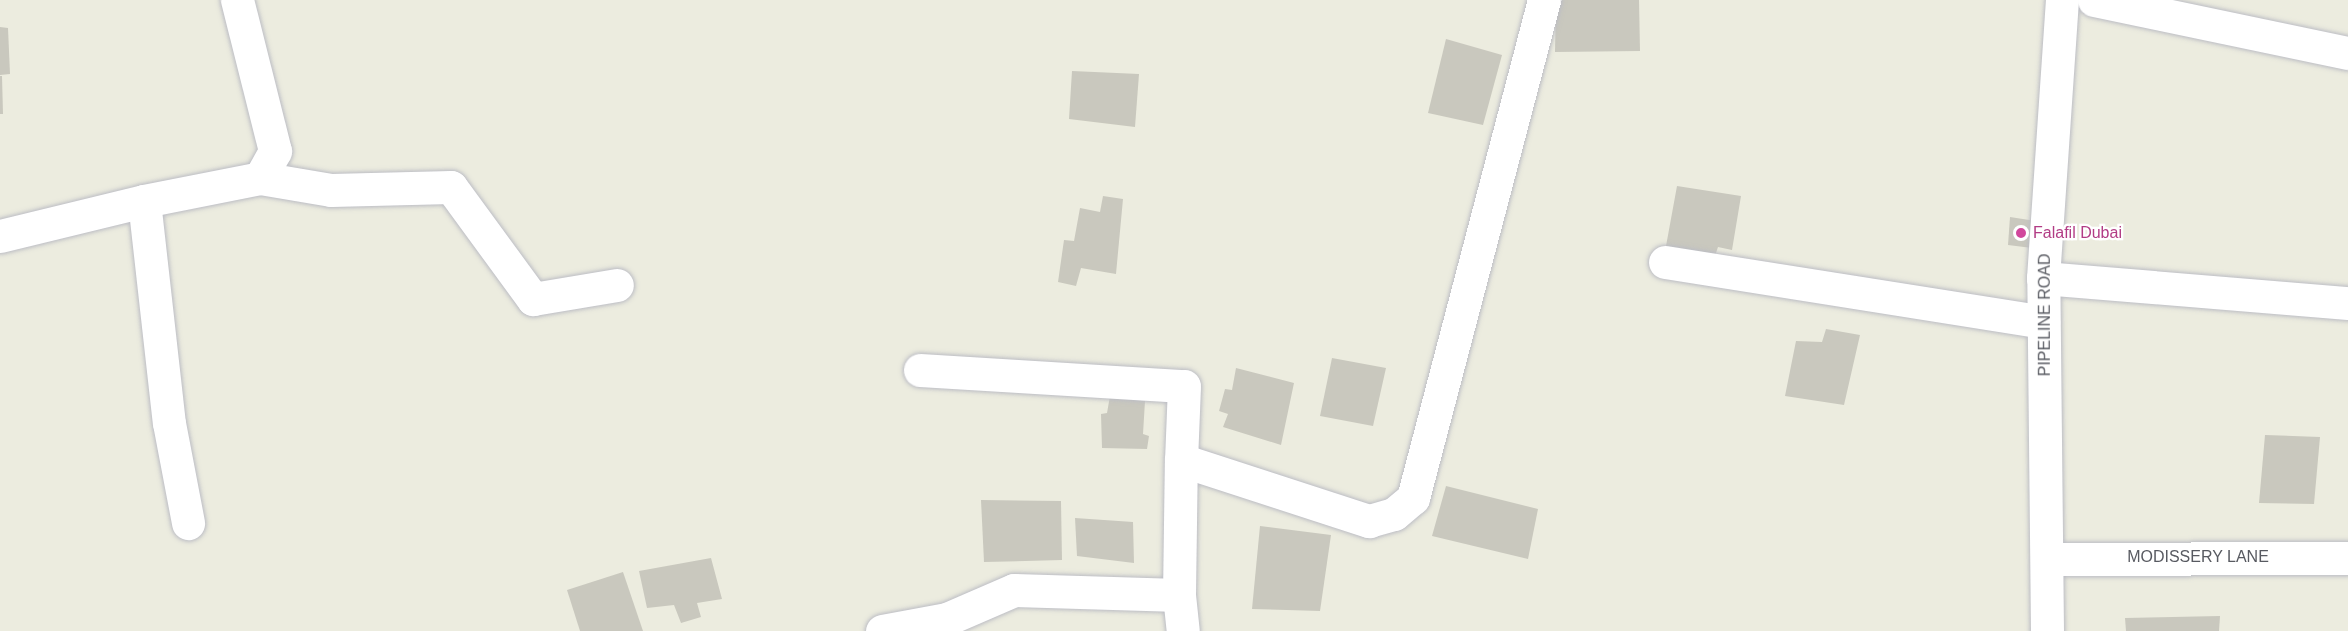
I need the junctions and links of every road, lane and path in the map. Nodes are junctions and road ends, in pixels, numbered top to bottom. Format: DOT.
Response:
graph roads {
  1 [pos="237,0"];
  2 [pos="1544,0"];
  3 [pos="2062,0"];
  4 [pos="2094,0"];
  5 [pos="2348,53"];
  6 [pos="260,178"];
  7 [pos="144,201"];
  8 [pos="0,236"];
  9 [pos="1665,262"];
  10 [pos="2043,278"];
  11 [pos="617,285"];
  12 [pos="2348,303"];
  13 [pos="2043,321"];
  14 [pos="920,370"];
  15 [pos="1181,460"];
  16 [pos="188,523"];
  17 [pos="2348,558"];
  18 [pos="2049,559"];
  19 [pos="1179,595"];
  20 [pos="882,631"];
  21 [pos="1182,631"];
  22 [pos="2047,631"];
  1 -- 6 [label="street"];
  2 -- 15 [label="street"];
  3 -- 10 [label="street, PIPELINE ROAD"];
  4 -- 5 [label="street"];
  6 -- 7 [label="street"];
  6 -- 11 [label="street"];
  7 -- 8 [label="street"];
  7 -- 16 [label="street"];
  9 -- 13 [label="street"];
  10 -- 12 [label="street"];
  10 -- 13 [label="street, PIPELINE ROAD"];
  13 -- 18 [label="street, PIPELINE ROAD"];
  14 -- 15 [label="street"];
  15 -- 19 [label="street"];
  17 -- 18 [label="street, MODISSERY LANE"];
  18 -- 22 [label="street, PIPELINE ROAD"];
  19 -- 20 [label="street"];
  19 -- 21 [label="street"];
}
